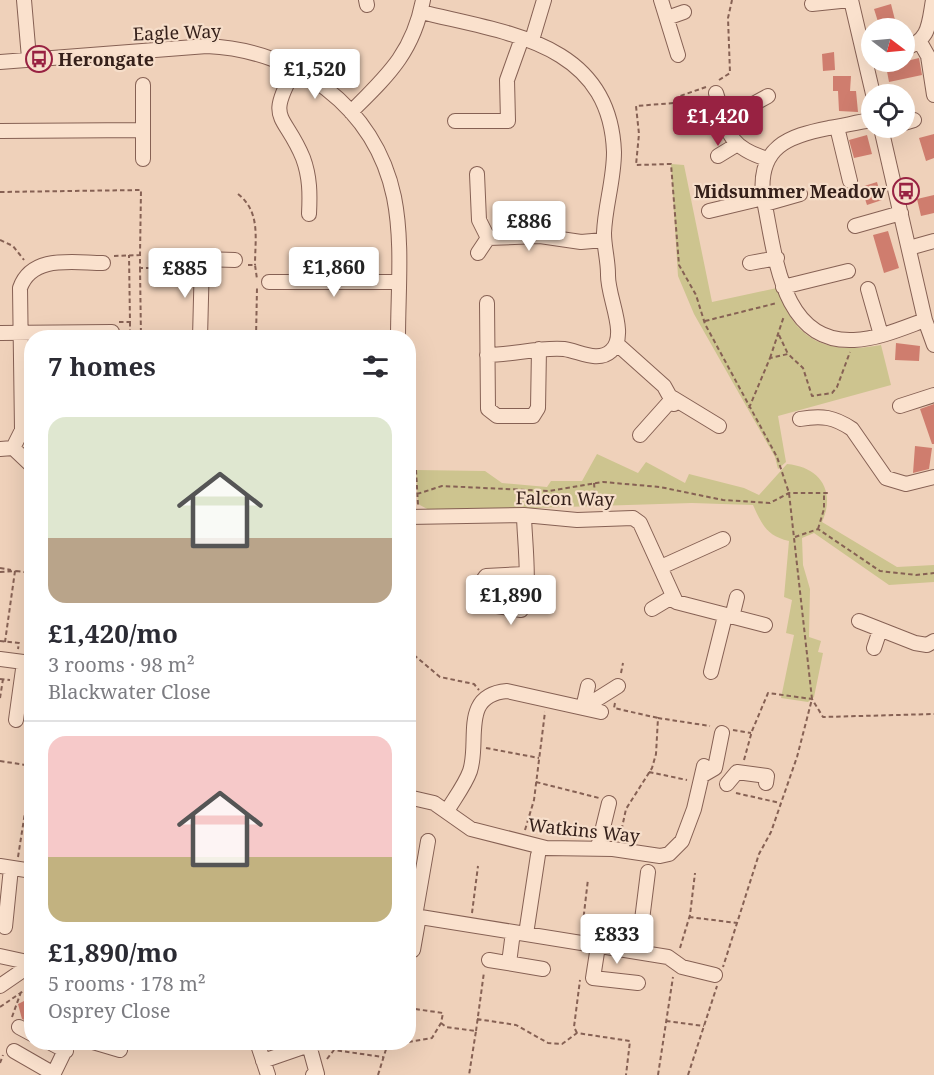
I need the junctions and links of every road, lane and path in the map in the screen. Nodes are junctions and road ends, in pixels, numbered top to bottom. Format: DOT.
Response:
graph roads {
  1 [pos="24,0"];
  2 [pos="544,0"];
  3 [pos="661,0"];
  4 [pos="732,0"];
  5 [pos="933,0"];
  6 [pos="854,1"];
  7 [pos="813,4"];
  8 [pos="422,6"];
  9 [pos="684,12"];
  10 [pos="667,18"];
  11 [pos="861,30"];
  12 [pos="527,38"];
  13 [pos="920,42"];
  14 [pos="915,44"];
  15 [pos="678,54"];
  16 [pos="29,58"];
  17 [pos="0,62"];
  18 [pos="295,69"];
  19 [pos="143,85"];
  20 [pos="716,93"];
  21 [pos="934,95"];
  22 [pos="768,96"];
  23 [pos="351,112"];
  24 [pos="724,120"];
  25 [pos="455,122"];
  26 [pos="861,126"];
  27 [pos="837,127"];
  28 [pos="143,130"];
  29 [pos="0,131"];
  30 [pos="883,138"];
  31 [pos="736,145"];
  32 [pos="718,156"];
  33 [pos="143,159"];
  34 [pos="767,159"];
  35 [pos="477,174"];
  36 [pos="850,181"];
  37 [pos="0,192"];
  38 [pos="238,194"];
  39 [pos="800,194"];
  40 [pos="764,201"];
  41 [pos="709,211"];
  42 [pos="901,213"];
  43 [pos="309,214"];
  44 [pos="855,226"];
  45 [pos="488,238"];
  46 [pos="0,240"];
  47 [pos="604,240"];
  48 [pos="934,241"];
  49 [pos="909,248"];
  50 [pos="478,253"];
  51 [pos="129,255"];
  52 [pos="141,255"];
  53 [pos="777,258"];
  54 [pos="172,259"];
  55 [pos="202,260"];
  56 [pos="235,260"];
  57 [pos="103,263"];
  58 [pos="750,263"];
  59 [pos="255,265"];
  60 [pos="140,268"];
  61 [pos="32,269"];
  62 [pos="848,270"];
  63 [pos="263,282"];
  64 [pos="398,282"];
  65 [pos="783,287"];
  66 [pos="868,289"];
  67 [pos="487,303"];
  68 [pos="925,320"];
  69 [pos="704,321"];
  70 [pos="130,322"];
  71 [pos="112,327"];
  72 [pos="66,330"];
  73 [pos="130,330"];
  74 [pos="141,330"];
  75 [pos="200,330"];
  76 [pos="257,330"];
  77 [pos="398,330"];
  78 [pos="0,333"];
  79 [pos="19,333"];
  80 [pos="24,333"];
  81 [pos="881,334"];
  82 [pos="779,335"];
  83 [pos="852,341"];
  84 [pos="617,344"];
  85 [pos="934,345"];
  86 [pos="539,349"];
  87 [pos="788,354"];
  88 [pos="487,355"];
  89 [pos="770,358"];
  90 [pos="24,374"];
  91 [pos="934,395"];
  92 [pos="674,402"];
  93 [pos="900,406"];
  94 [pos="749,408"];
  95 [pos="24,418"];
  96 [pos="800,419"];
  97 [pos="719,426"];
  98 [pos="640,435"];
  99 [pos="6,449"];
  100 [pos="24,461"];
  101 [pos="416,470"];
  102 [pos="934,477"];
  103 [pos="594,483"];
  104 [pos="789,493"];
  105 [pos="824,493"];
  106 [pos="829,493"];
  107 [pos="417,494"];
  108 [pos="524,515"];
  109 [pos="416,517"];
  110 [pos="432,517"];
  111 [pos="596,519"];
  112 [pos="818,529"];
  113 [pos="794,537"];
  114 [pos="723,539"];
  115 [pos="661,567"];
  116 [pos="0,570"];
  117 [pos="15,571"];
  118 [pos="24,572"];
  119 [pos="934,573"];
  120 [pos="525,574"];
  121 [pos="672,597"];
  122 [pos="736,597"];
  123 [pos="652,609"];
  124 [pos="728,616"];
  125 [pos="859,621"];
  126 [pos="765,625"];
  127 [pos="880,630"];
  128 [pos="934,641"];
  129 [pos="5,642"];
  130 [pos="874,648"];
  131 [pos="416,657"];
  132 [pos="0,659"];
  133 [pos="24,662"];
  134 [pos="623,663"];
  135 [pos="711,672"];
  136 [pos="3,679"];
  137 [pos="24,682"];
  138 [pos="588,686"];
  139 [pos="618,686"];
  140 [pos="0,698"];
  141 [pos="485,698"];
  142 [pos="812,699"];
  143 [pos="546,700"];
  144 [pos="583,708"];
  145 [pos="601,712"];
  146 [pos="934,714"];
  147 [pos="658,718"];
  148 [pos="16,720"];
  149 [pos="719,729"];
  150 [pos="751,733"];
  151 [pos="472,747"];
  152 [pos="539,758"];
  153 [pos="0,761"];
  154 [pos="24,766"];
  155 [pos="649,772"];
  156 [pos="741,773"];
  157 [pos="703,776"];
  158 [pos="536,782"];
  159 [pos="766,783"];
  160 [pos="728,784"];
  161 [pos="416,799"];
  162 [pos="611,802"];
  163 [pos="780,803"];
  164 [pos="628,804"];
  165 [pos="24,807"];
  166 [pos="447,811"];
  167 [pos="428,841"];
  168 [pos="521,841"];
  169 [pos="598,848"];
  170 [pos="617,849"];
  171 [pos="538,855"];
  172 [pos="478,866"];
  173 [pos="9,868"];
  174 [pos="24,870"];
  175 [pos="648,872"];
  176 [pos="588,879"];
  177 [pos="416,905"];
  178 [pos="416,916"];
  179 [pos="689,917"];
  180 [pos="737,923"];
  181 [pos="470,925"];
  182 [pos="4,927"];
  183 [pos="520,933"];
  184 [pos="581,943"];
  185 [pos="598,946"];
  186 [pos="638,952"];
  187 [pos="0,956"];
  188 [pos="24,962"];
  189 [pos="509,963"];
  190 [pos="486,965"];
  191 [pos="543,969"];
  192 [pos="24,970"];
  193 [pos="580,975"];
  194 [pos="718,975"];
  195 [pos="638,983"];
  196 [pos="0,986"];
  197 [pos="24,990"];
  198 [pos="0,1007"];
  199 [pos="416,1009"];
  200 [pos="477,1019"];
  201 [pos="666,1021"];
  202 [pos="441,1023"];
  203 [pos="704,1026"];
  204 [pos="476,1031"];
  205 [pos="577,1033"];
  206 [pos="416,1041"];
  207 [pos="66,1050"];
  208 [pos="259,1050"];
  209 [pos="284,1050"];
  210 [pos="314,1050"];
  211 [pos="385,1050"];
  212 [pos="14,1051"];
  213 [pos="383,1057"];
  214 [pos="263,1061"];
  215 [pos="314,1072"];
  216 [pos="54,1075"];
  217 [pos="268,1075"];
  218 [pos="378,1075"];
  219 [pos="469,1075"];
  220 [pos="626,1075"];
  221 [pos="688,1075"];
  1 -- 16 [label="street"];
  2 -- 12 [label="street"];
  3 -- 10 [label="street"];
  4 -- 69 [label="path"];
  5 -- 13 [label="street"];
  6 -- 7 [label="street"];
  6 -- 11 [label="street"];
  8 -- 12 [label="street"];
  8 -- 23 [label="street"];
  9 -- 10 [label="street"];
  10 -- 15 [label="street"];
  12 -- 25 [label="street"];
  12 -- 47 [label="street"];
  13 -- 14 [label="street"];
  13 -- 21 [label="street"];
  16 -- 17 [label="street, Eagle Way"];
  16 -- 18 [label="street, Eagle Way"];
  18 -- 23 [label="street, Eagle Way"];
  18 -- 43 [label="street"];
  19 -- 28 [label="street"];
  20 -- 24 [label="street"];
  22 -- 24 [label="street"];
  23 -- 64 [label="street, Eagle Way"];
  24 -- 31 [label="street"];
  26 -- 27 [label="street"];
  27 -- 34 [label="street"];
  27 -- 36 [label="street"];
  28 -- 29 [label="street"];
  28 -- 33 [label="street"];
  30 -- 42 [label="street"];
  31 -- 32 [label="street"];
  31 -- 34 [label="street"];
  34 -- 40 [label="street"];
  35 -- 45 [label="street"];
  37 -- 52 [label="path"];
  38 -- 59 [label="path"];
  39 -- 40 [label="street"];
  40 -- 41 [label="street"];
  40 -- 53 [label="street"];
  42 -- 44 [label="street"];
  42 -- 49 [label="street"];
  45 -- 47 [label="street"];
  45 -- 50 [label="street"];
  46 -- 61 [label="path"];
  47 -- 84 [label="street"];
  48 -- 49 [label="street"];
  49 -- 68 [label="street"];
  51 -- 52 [label="path"];
  51 -- 57 [label="path"];
  51 -- 70 [label="path"];
  52 -- 60 [label="path"];
  53 -- 58 [label="street"];
  53 -- 65 [label="street"];
  54 -- 55 [label="street"];
  54 -- 60 [label="path"];
  55 -- 56 [label="street"];
  55 -- 75 [label="street"];
  56 -- 59 [label="path"];
  57 -- 61 [label="street"];
  59 -- 63 [label="path"];
  60 -- 74 [label="path"];
  61 -- 79 [label="street"];
  62 -- 65 [label="street"];
  63 -- 64 [label="street"];
  63 -- 76 [label="path"];
  64 -- 77 [label="street, Eagle Way"];
  65 -- 83 [label="street"];
  66 -- 81 [label="street"];
  67 -- 88 [label="street"];
  68 -- 81 [label="street"];
  68 -- 85 [label="street"];
  69 -- 82 [label="path"];
  69 -- 94 [label="path"];
  70 -- 71 [label="path"];
  70 -- 73 [label="path"];
  71 -- 72 [label="street"];
  78 -- 79 [label="street"];
  79 -- 80 [label="street"];
  79 -- 90 [label="street"];
  81 -- 83 [label="street"];
  82 -- 87 [label="path"];
  82 -- 89 [label="path"];
  83 -- 87 [label="path"];
  84 -- 86 [label="street"];
  84 -- 92 [label="street"];
  86 -- 88 [label="street"];
  86 -- 88 [label="street"];
  87 -- 89 [label="path"];
  89 -- 94 [label="path"];
  91 -- 93 [label="street"];
  92 -- 97 [label="street"];
  92 -- 98 [label="street"];
  94 -- 104 [label="path"];
  95 -- 99 [label="street"];
  96 -- 102 [label="street"];
  99 -- 100 [label="street"];
  101 -- 107 [label="path"];
  103 -- 104 [label="path"];
  103 -- 107 [label="path"];
  103 -- 111 [label="path"];
  104 -- 105 [label="path"];
  104 -- 113 [label="path"];
  105 -- 106 [label="path"];
  105 -- 112 [label="path"];
  107 -- 110 [label="path"];
  108 -- 110 [label="street, Falcon Way"];
  108 -- 111 [label="street, Falcon Way"];
  108 -- 120 [label="street"];
  109 -- 110 [label="street, Falcon Way"];
  111 -- 115 [label="street, Falcon Way"];
  112 -- 113 [label="path"];
  112 -- 119 [label="path"];
  113 -- 142 [label="path"];
  114 -- 115 [label="street"];
  115 -- 121 [label="street, Falcon Way"];
  116 -- 117 [label="path"];
  117 -- 118 [label="path"];
  117 -- 129 [label="path"];
  121 -- 123 [label="street"];
  121 -- 124 [label="street"];
  122 -- 124 [label="street"];
  124 -- 126 [label="street"];
  124 -- 135 [label="street"];
  125 -- 127 [label="street"];
  127 -- 128 [label="street"];
  127 -- 130 [label="street"];
  131 -- 141 [label="path"];
  132 -- 133 [label="street"];
  134 -- 139 [label="path"];
  136 -- 140 [label="path"];
  137 -- 148 [label="street"];
  138 -- 144 [label="street"];
  139 -- 144 [label="street"];
  139 -- 147 [label="path"];
  141 -- 143 [label="street"];
  141 -- 151 [label="street"];
  142 -- 146 [label="path"];
  142 -- 150 [label="path"];
  142 -- 163 [label="path"];
  143 -- 144 [label="street"];
  143 -- 152 [label="path"];
  144 -- 145 [label="street"];
  147 -- 149 [label="path"];
  147 -- 155 [label="path"];
  149 -- 150 [label="path"];
  149 -- 157 [label="street, Watkins Way"];
  150 -- 156 [label="path"];
  151 -- 152 [label="path"];
  151 -- 166 [label="street"];
  152 -- 158 [label="path"];
  153 -- 154 [label="path"];
  155 -- 157 [label="path"];
  155 -- 164 [label="path"];
  156 -- 159 [label="street"];
  156 -- 160 [label="street"];
  157 -- 160 [label="street"];
  157 -- 170 [label="street, Watkins Way"];
  158 -- 162 [label="path"];
  158 -- 168 [label="path"];
  160 -- 163 [label="path"];
  161 -- 166 [label="street, Watkins Way"];
  162 -- 164 [label="path"];
  162 -- 169 [label="street"];
  163 -- 180 [label="path"];
  164 -- 170 [label="path"];
  165 -- 173 [label="path"];
  166 -- 168 [label="street, Watkins Way"];
  167 -- 177 [label="street"];
  168 -- 169 [label="street, Watkins Way"];
  169 -- 170 [label="street, Watkins Way"];
  171 -- 183 [label="street"];
  172 -- 181 [label="path"];
  173 -- 174 [label="street"];
  173 -- 182 [label="street"];
  175 -- 186 [label="street"];
  176 -- 184 [label="path"];
  178 -- 181 [label="street"];
  179 -- 180 [label="path"];
  180 -- 194 [label="path"];
  181 -- 183 [label="street"];
  183 -- 184 [label="street"];
  183 -- 189 [label="street"];
  184 -- 185 [label="street"];
  185 -- 186 [label="street"];
  185 -- 195 [label="street"];
  186 -- 194 [label="street"];
  187 -- 188 [label="street"];
  189 -- 190 [label="street"];
  189 -- 191 [label="street"];
  190 -- 200 [label="path"];
  192 -- 196 [label="street"];
  193 -- 205 [label="path"];
  194 -- 203 [label="path"];
  197 -- 198 [label="path"];
  199 -- 202 [label="path"];
  200 -- 204 [label="path"];
  200 -- 205 [label="path"];
  201 -- 203 [label="path"];
  202 -- 204 [label="path"];
  202 -- 206 [label="path"];
  203 -- 221 [label="path"];
  204 -- 219 [label="path"];
  205 -- 220 [label="path"];
  207 -- 216 [label="street"];
  208 -- 214 [label="street"];
  209 -- 214 [label="street"];
  210 -- 215 [label="street"];
  211 -- 213 [label="path"];
  212 -- 216 [label="street"];
  213 -- 215 [label="path"];
  213 -- 218 [label="path"];
  214 -- 217 [label="street"];
}
